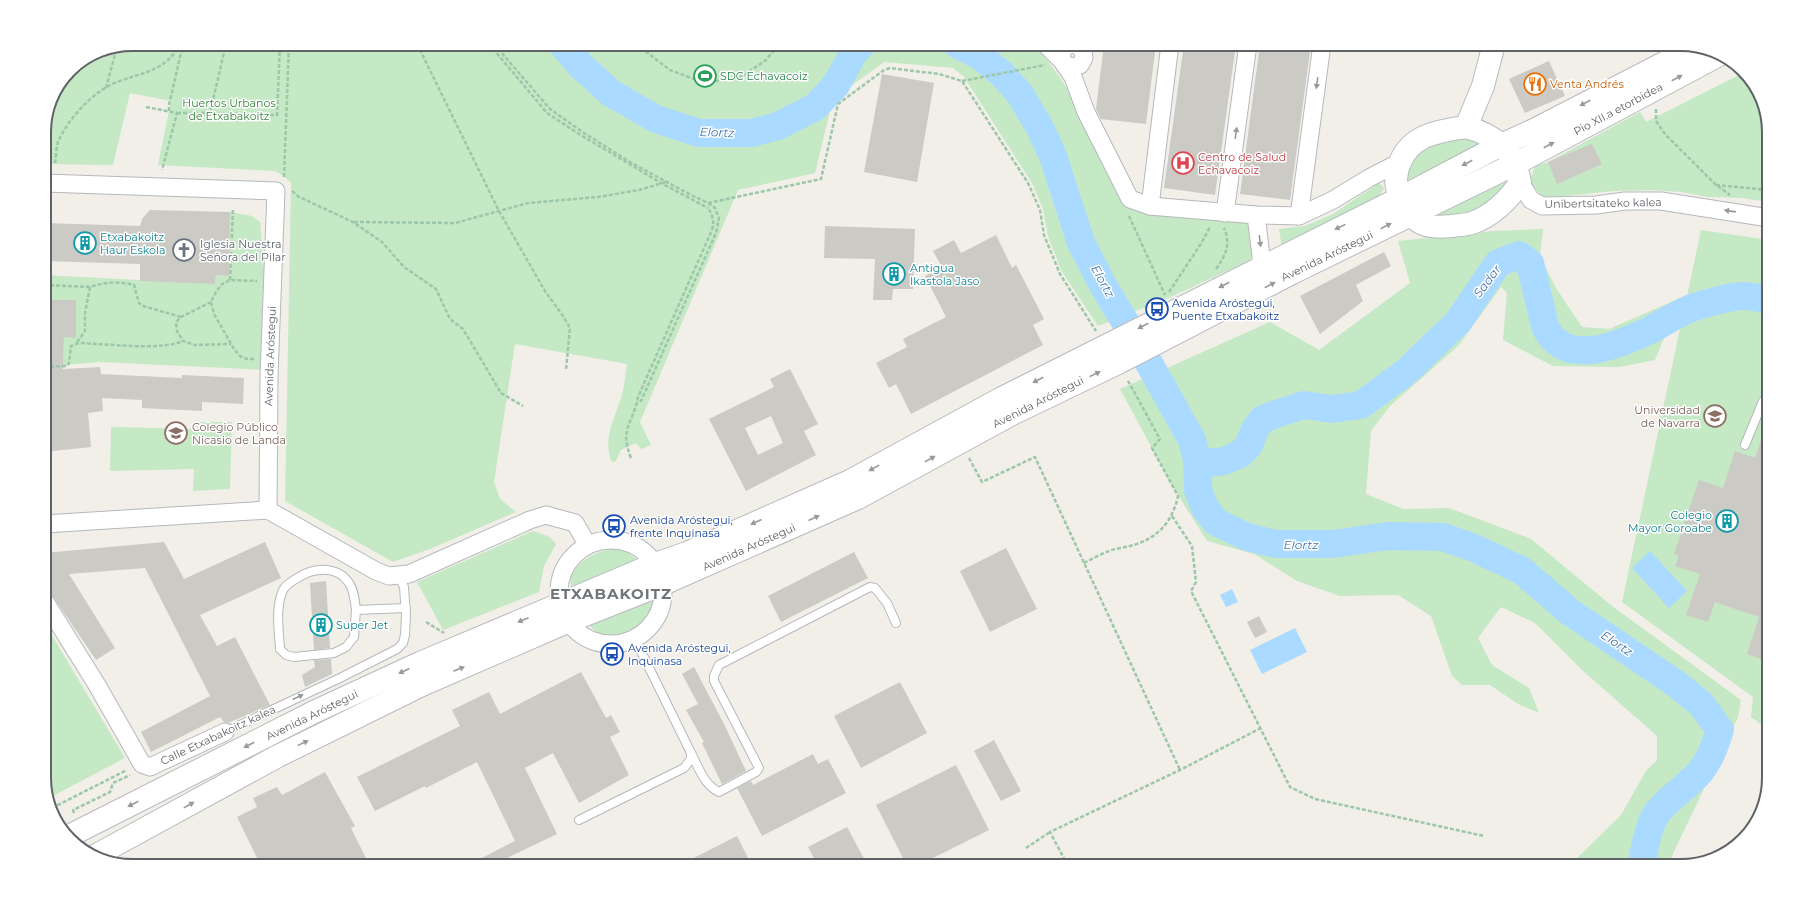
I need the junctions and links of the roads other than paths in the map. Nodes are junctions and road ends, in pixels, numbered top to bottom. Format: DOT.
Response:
graph roads {
  1 [pos="1064,51"];
  2 [pos="1064,51"];
  3 [pos="1169,51"];
  4 [pos="1247,51"];
  5 [pos="1321,51"];
  6 [pos="1492,51"];
  7 [pos="1687,51"];
  8 [pos="1715,58"];
  9 [pos="1078,90"];
  10 [pos="1466,127"];
  11 [pos="1501,145"];
  12 [pos="1398,163"];
  13 [pos="1517,173"];
  14 [pos="51,183"];
  15 [pos="1150,206"];
  16 [pos="1406,206"];
  17 [pos="1256,215"];
  18 [pos="1299,216"];
  19 [pos="1762,217"];
  20 [pos="1222,218"];
  21 [pos="1261,267"];
  22 [pos="1181,319"];
  23 [pos="1113,354"];
  24 [pos="1762,403"];
  25 [pos="1745,445"];
  26 [pos="268,510"];
  27 [pos="51,524"];
  28 [pos="587,544"];
  29 [pos="655,564"];
  30 [pos="398,576"];
  31 [pos="663,584"];
  32 [pos="406,608"];
  33 [pos="356,610"];
  34 [pos="51,611"];
  35 [pos="563,613"];
  36 [pos="896,623"];
  37 [pos="634,639"];
  38 [pos="225,732"];
  39 [pos="692,753"];
  40 [pos="579,820"];
  41 [pos="74,834"];
  42 [pos="101,853"];
  1 -- 9 [label="street"];
  2 -- 9 [label="street"];
  3 -- 15 [label="street"];
  20 -- 4 [label="street, one-way"];
  5 -- 18 [label="street, one-way"];
  6 -- 10 [label="main road"];
  7 -- 11 [label="main road, Pio XII.a etorbidea, one-way"];
  13 -- 8 [label="main road, Pio XII.a etorbidea, one-way"];
  9 -- 15 [label="street"];
  10 -- 11 [label="main road"];
  10 -- 12 [label="main road"];
  11 -- 13 [label="main road"];
  11 -- 16 [label="main road, Avenida Aróstegui, one-way"];
  12 -- 16 [label="main road"];
  12 -- 18 [label="street"];
  13 -- 16 [label="main road, Avenida Aróstegui"];
  13 -- 16 [label="main road"];
  19 -- 13 [label="street, Unibertsitateko kalea, one-way"];
  14 -- 26 [label="street, Avenida Aróstegui"];
  15 -- 20 [label="street"];
  16 -- 21 [label="main road, Avenida Aróstegui, one-way"];
  22 -- 16 [label="main road, Avenida Aróstegui, one-way"];
  17 -- 18 [label="street"];
  17 -- 20 [label="street"];
  17 -- 21 [label="street, one-way"];
  21 -- 22 [label="main road, Avenida Aróstegui, one-way"];
  22 -- 23 [label="main road, Avenida Aróstegui"];
  23 -- 29 [label="main road, Avenida Aróstegui, one-way"];
  31 -- 23 [label="main road, Avenida Aróstegui, one-way"];
  24 -- 25 [label="lane"];
  26 -- 27 [label="street"];
  26 -- 30 [label="street"];
  28 -- 29 [label="street"];
  28 -- 30 [label="street"];
  28 -- 35 [label="street"];
  29 -- 31 [label="street"];
  29 -- 35 [label="main road, Avenida Aróstegui"];
  30 -- 32 [label="lane, Calle Etxabakoitz kalea"];
  31 -- 35 [label="main road, Avenida Aróstegui"];
  31 -- 37 [label="street"];
  32 -- 33 [label="lane"];
  38 -- 32 [label="lane, Calle Etxabakoitz kalea, one-way"];
  33 -- 33 [label="lane"];
  34 -- 38 [label="street, Calle Etxabakoitz kalea"];
  35 -- 37 [label="street"];
  35 -- 41 [label="main road, Avenida Aróstegui, one-way"];
  42 -- 35 [label="main road, Avenida Aróstegui, one-way"];
  36 -- 39 [label="lane"];
  37 -- 39 [label="lane"];
  39 -- 40 [label="lane"];
}
